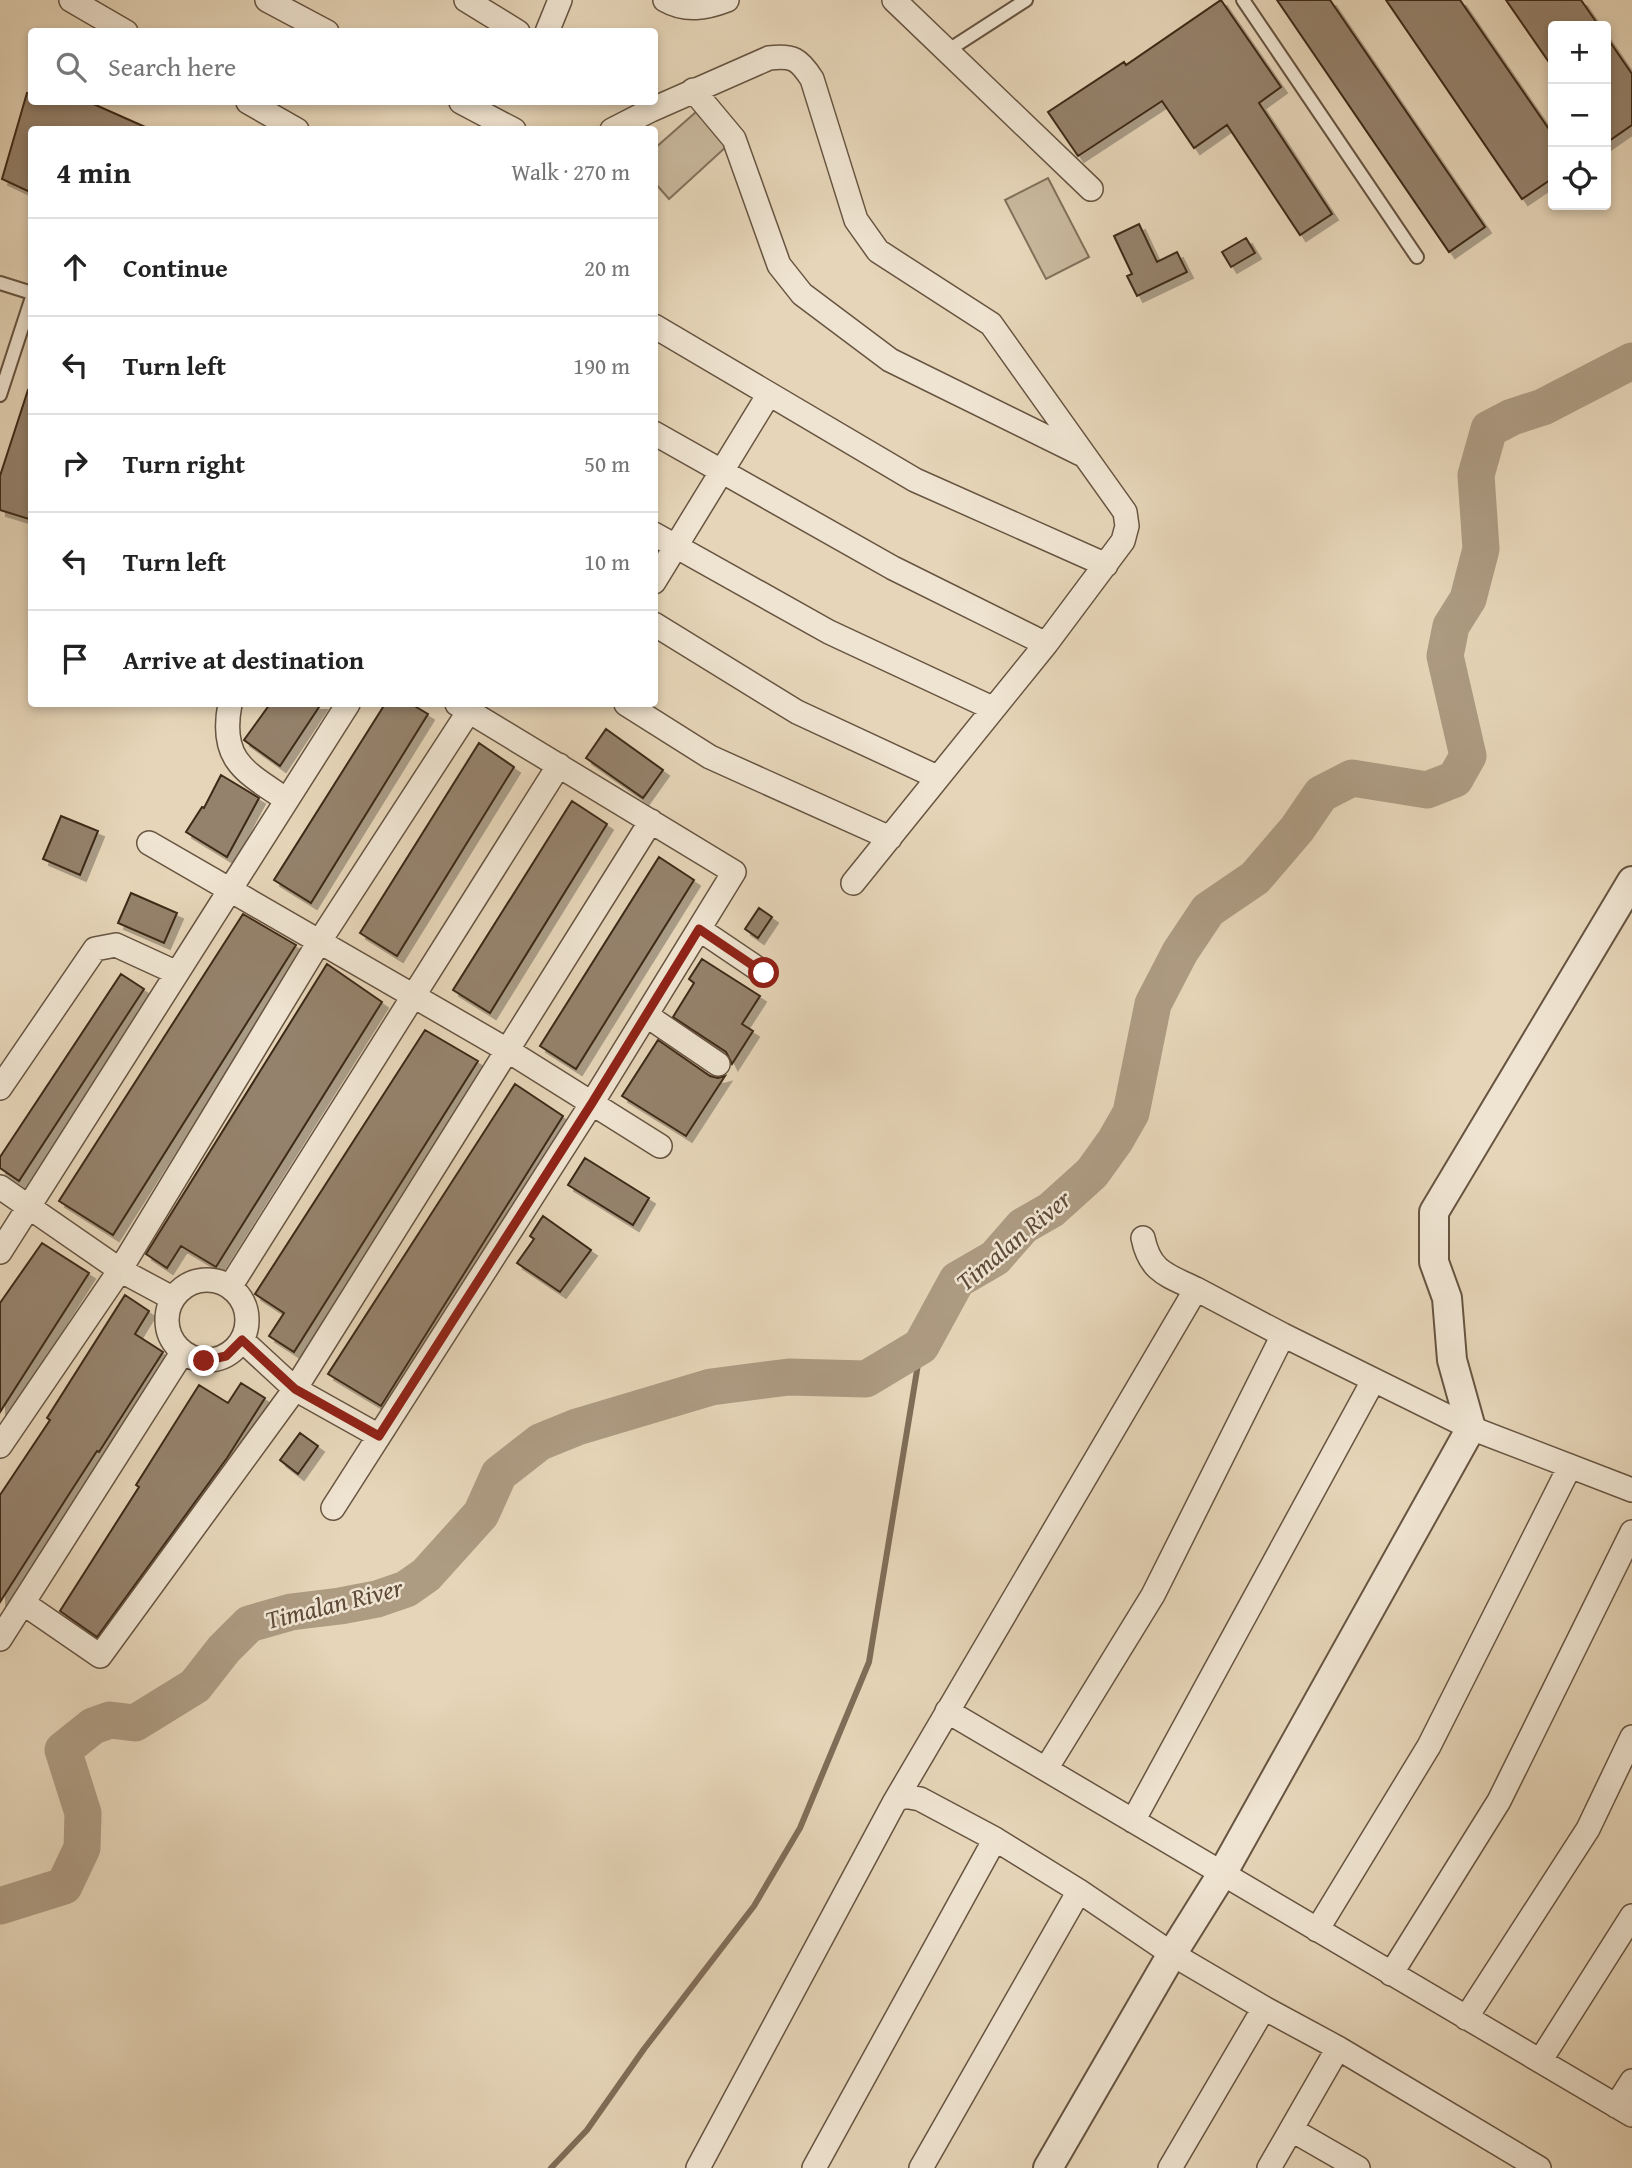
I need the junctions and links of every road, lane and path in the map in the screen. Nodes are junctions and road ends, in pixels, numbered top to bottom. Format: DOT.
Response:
graph roads {
  1 [pos="71,0"];
  2 [pos="267,0"];
  3 [pos="559,0"];
  4 [pos="665,0"];
  5 [pos="727,0"];
  6 [pos="894,0"];
  7 [pos="1026,0"];
  8 [pos="1244,0"];
  9 [pos="469,1"];
  10 [pos="119,28"];
  11 [pos="320,28"];
  12 [pos="512,28"];
  13 [pos="548,28"];
  14 [pos="947,51"];
  15 [pos="693,90"];
  16 [pos="658,101"];
  17 [pos="253,105"];
  18 [pos="467,105"];
  19 [pos="643,106"];
  20 [pos="290,126"];
  21 [pos="506,126"];
  22 [pos="617,126"];
  23 [pos="1090,190"];
  24 [pos="1417,257"];
  25 [pos="0,283"];
  26 [pos="28,294"];
  27 [pos="28,308"];
  28 [pos="658,328"];
  29 [pos="769,394"];
  30 [pos="0,395"];
  31 [pos="658,435"];
  32 [pos="1084,456"];
  33 [pos="722,470"];
  34 [pos="658,536"];
  35 [pos="676,546"];
  36 [pos="1106,565"];
  37 [pos="658,576"];
  38 [pos="658,626"];
  39 [pos="1046,644"];
  40 [pos="230,707"];
  41 [pos="346,707"];
  42 [pos="463,707"];
  43 [pos="631,707"];
  44 [pos="992,708"];
  45 [pos="559,765"];
  46 [pos="937,778"];
  47 [pos="287,800"];
  48 [pos="651,821"];
  49 [pos="890,838"];
  50 [pos="149,843"];
  51 [pos="1632,881"];
  52 [pos="853,883"];
  53 [pos="230,890"];
  54 [pos="699,929"];
  55 [pos="319,942"];
  56 [pos="177,973"];
  57 [pos="764,973"];
  58 [pos="413,995"];
  59 [pos="646,1015"];
  60 [pos="507,1050"];
  61 [pos="718,1065"];
  62 [pos="0,1088"];
  63 [pos="592,1103"];
  64 [pos="660,1146"];
  65 [pos="0,1187"];
  66 [pos="29,1206"];
  67 [pos="1143,1238"];
  68 [pos="0,1252"];
  69 [pos="120,1270"];
  70 [pos="230,1287"];
  71 [pos="1196,1289"];
  72 [pos="172,1298"];
  73 [pos="1283,1335"];
  74 [pos="242,1340"];
  75 [pos="182,1353"];
  76 [pos="1373,1381"];
  77 [pos="295,1389"];
  78 [pos="1471,1428"];
  79 [pos="379,1436"];
  80 [pos="0,1446"];
  81 [pos="1570,1466"];
  82 [pos="1632,1490"];
  83 [pos="333,1508"];
  84 [pos="1632,1532"];
  85 [pos="23,1603"];
  86 [pos="0,1639"];
  87 [pos="947,1711"];
  88 [pos="1632,1737"];
  89 [pos="1046,1769"];
  90 [pos="895,1801"];
  91 [pos="1133,1821"];
  92 [pos="995,1839"];
  93 [pos="1222,1874"];
  94 [pos="1079,1891"];
  95 [pos="1632,1916"];
  96 [pos="1317,1930"];
  97 [pos="1171,1954"];
  98 [pos="1391,1974"];
  99 [pos="1264,2008"];
  100 [pos="1466,2018"];
  101 [pos="1338,2048"];
  102 [pos="1540,2061"];
  103 [pos="1632,2081"];
  104 [pos="1624,2110"];
  105 [pos="1292,2130"];
  106 [pos="698,2168"];
  107 [pos="814,2168"];
  108 [pos="921,2168"];
  109 [pos="1048,2168"];
  110 [pos="1170,2168"];
  111 [pos="1269,2168"];
  112 [pos="1359,2168"];
  113 [pos="1539,2168"];
  1 -- 10 [label="street"];
  2 -- 11 [label="street"];
  3 -- 13 [label="street"];
  4 -- 5 [label="street"];
  6 -- 14 [label="street"];
  7 -- 14 [label="lane"];
  8 -- 24 [label="lane"];
  9 -- 12 [label="street"];
  14 -- 23 [label="street"];
  15 -- 16 [label="street"];
  15 -- 32 [label="street"];
  15 -- 32 [label="street"];
  17 -- 20 [label="street"];
  18 -- 21 [label="street"];
  19 -- 22 [label="street"];
  25 -- 26 [label="lane"];
  27 -- 30 [label="lane"];
  28 -- 29 [label="street"];
  29 -- 33 [label="street"];
  29 -- 36 [label="street"];
  31 -- 33 [label="street"];
  32 -- 36 [label="street"];
  33 -- 35 [label="street"];
  33 -- 39 [label="street"];
  34 -- 35 [label="street"];
  35 -- 37 [label="street"];
  35 -- 44 [label="street"];
  36 -- 39 [label="street"];
  38 -- 46 [label="street"];
  39 -- 44 [label="street"];
  40 -- 47 [label="street"];
  41 -- 47 [label="street"];
  42 -- 45 [label="street"];
  42 -- 55 [label="street"];
  43 -- 49 [label="street"];
  44 -- 46 [label="street"];
  45 -- 48 [label="street"];
  45 -- 58 [label="street"];
  46 -- 49 [label="street"];
  47 -- 53 [label="street"];
  48 -- 54 [label="street"];
  48 -- 60 [label="street"];
  49 -- 52 [label="street"];
  50 -- 53 [label="street"];
  51 -- 78 [label="street"];
  53 -- 55 [label="street"];
  53 -- 56 [label="street"];
  54 -- 57 [label="street"];
  54 -- 59 [label="street"];
  55 -- 58 [label="street"];
  55 -- 69 [label="street"];
  56 -- 62 [label="street"];
  56 -- 66 [label="street"];
  58 -- 60 [label="street"];
  58 -- 70 [label="street"];
  59 -- 61 [label="street"];
  59 -- 63 [label="street"];
  60 -- 63 [label="street"];
  60 -- 77 [label="street"];
  63 -- 64 [label="street"];
  63 -- 79 [label="street"];
  65 -- 66 [label="street"];
  66 -- 68 [label="street"];
  66 -- 69 [label="street"];
  67 -- 71 [label="street"];
  69 -- 72 [label="street"];
  69 -- 80 [label="street"];
  70 -- 72 [label="street"];
  70 -- 74 [label="street"];
  71 -- 73 [label="street"];
  71 -- 87 [label="street"];
  72 -- 75 [label="street"];
  73 -- 76 [label="street"];
  73 -- 89 [label="street"];
  74 -- 75 [label="street"];
  74 -- 77 [label="street"];
  75 -- 85 [label="street"];
  76 -- 78 [label="street"];
  76 -- 91 [label="street"];
  77 -- 79 [label="street"];
  77 -- 85 [label="street"];
  78 -- 81 [label="street"];
  78 -- 93 [label="street"];
  79 -- 83 [label="street"];
  81 -- 82 [label="street"];
  81 -- 96 [label="street"];
  84 -- 98 [label="street"];
  85 -- 86 [label="street"];
  87 -- 89 [label="street"];
  87 -- 90 [label="street"];
  88 -- 100 [label="street"];
  89 -- 91 [label="street"];
  90 -- 92 [label="street"];
  90 -- 106 [label="street"];
  91 -- 93 [label="street"];
  92 -- 94 [label="street"];
  92 -- 107 [label="street"];
  93 -- 96 [label="street"];
  93 -- 97 [label="street"];
  94 -- 97 [label="street"];
  94 -- 108 [label="street"];
  95 -- 102 [label="street"];
  96 -- 98 [label="street"];
  97 -- 99 [label="street"];
  97 -- 109 [label="street"];
  98 -- 100 [label="street"];
  99 -- 101 [label="street"];
  99 -- 110 [label="street"];
  100 -- 102 [label="street"];
  101 -- 105 [label="street"];
  101 -- 113 [label="street"];
  102 -- 104 [label="street"];
  103 -- 104 [label="street"];
  105 -- 111 [label="street"];
  105 -- 112 [label="street"];
}
